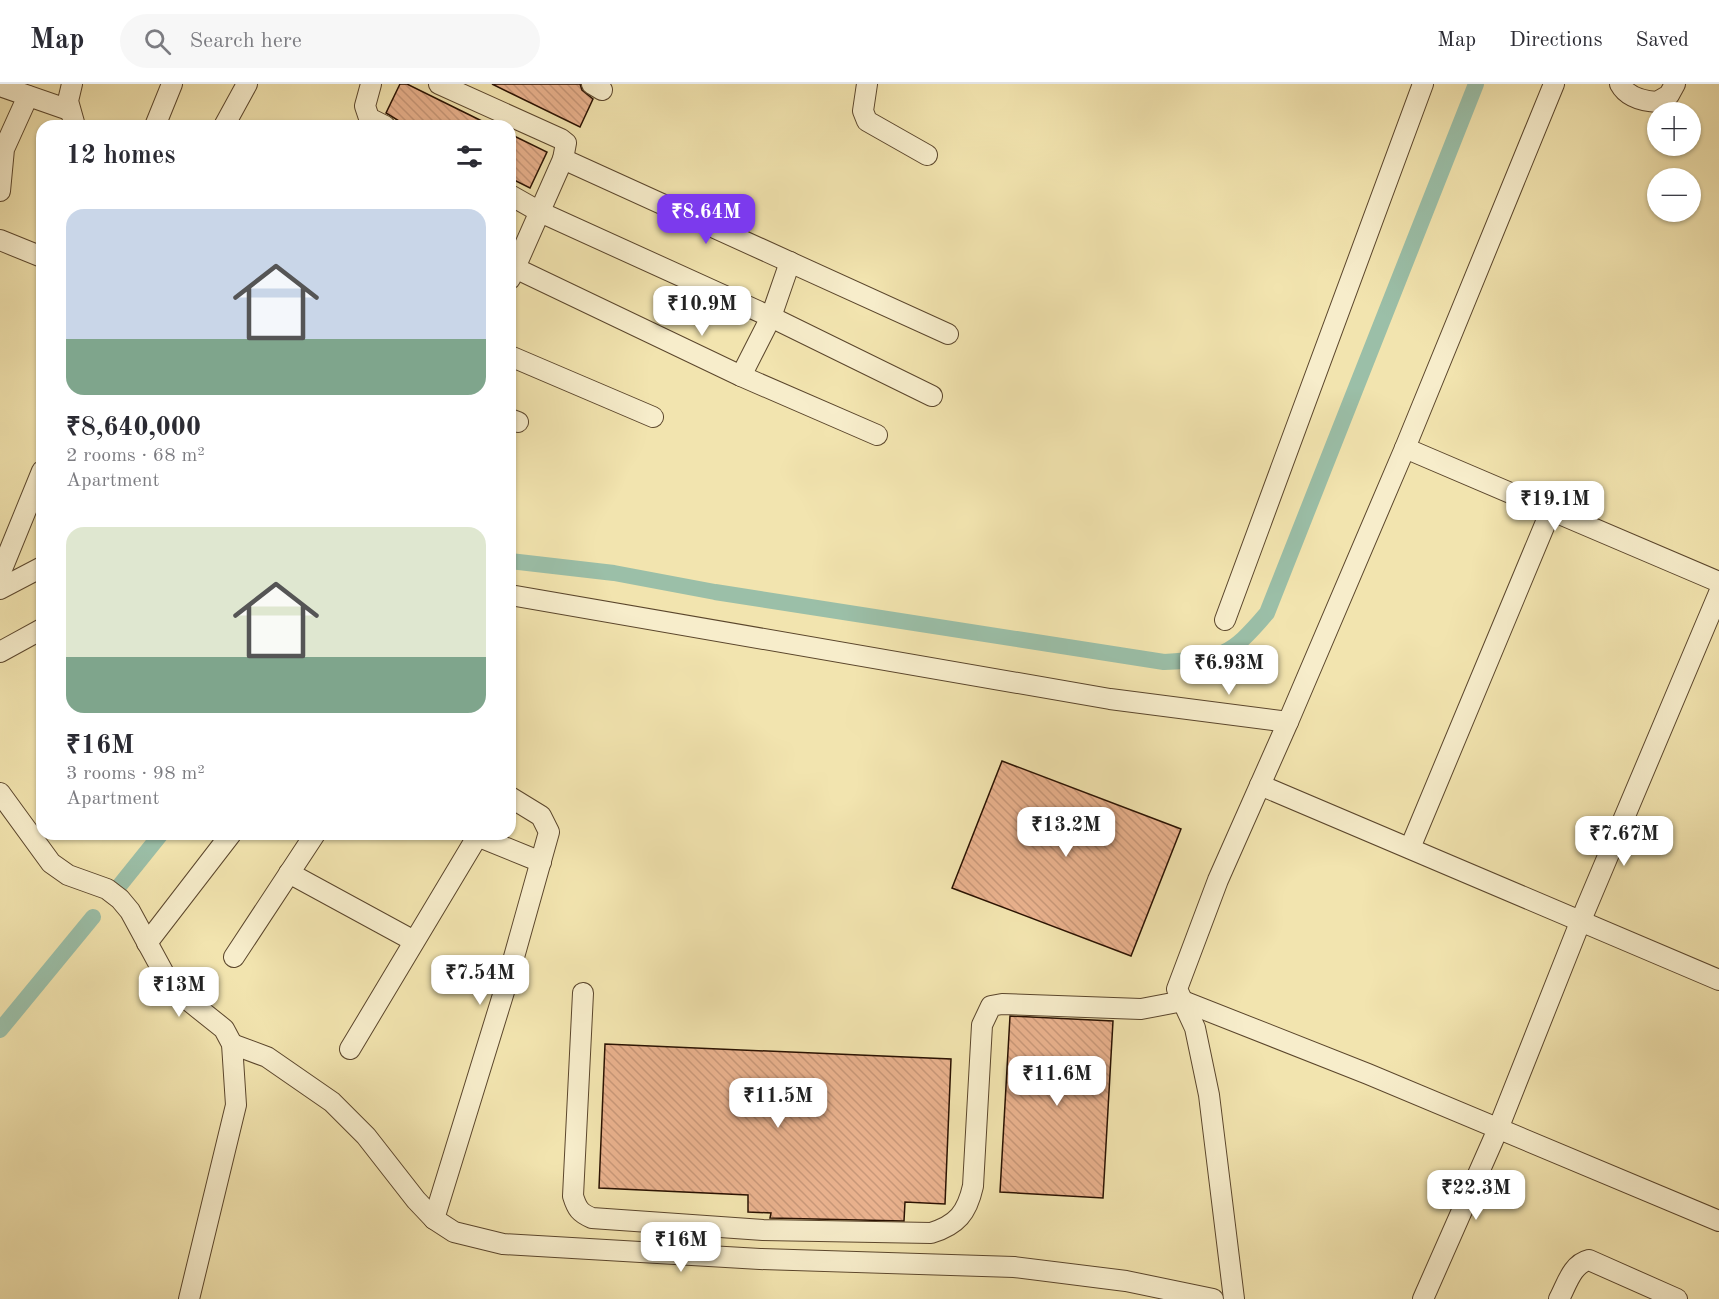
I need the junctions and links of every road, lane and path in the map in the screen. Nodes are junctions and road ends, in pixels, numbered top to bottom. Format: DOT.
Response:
graph roads {
  1 [pos="72,84"];
  2 [pos="172,84"];
  3 [pos="247,84"];
  4 [pos="371,84"];
  5 [pos="439,84"];
  6 [pos="867,84"];
  7 [pos="1423,84"];
  8 [pos="1554,84"];
  9 [pos="1620,84"];
  10 [pos="1675,84"];
  11 [pos="0,86"];
  12 [pos="28,96"];
  13 [pos="72,118"];
  14 [pos="157,120"];
  15 [pos="227,120"];
  16 [pos="373,120"];
  17 [pos="927,155"];
  18 [pos="563,159"];
  19 [pos="0,191"];
  20 [pos="516,198"];
  21 [pos="540,212"];
  22 [pos="0,240"];
  23 [pos="36,254"];
  24 [pos="790,262"];
  25 [pos="516,264"];
  26 [pos="516,275"];
  27 [pos="771,317"];
  28 [pos="948,334"];
  29 [pos="516,359"];
  30 [pos="741,376"];
  31 [pos="932,396"];
  32 [pos="653,417"];
  33 [pos="877,435"];
  34 [pos="1405,448"];
  35 [pos="36,486"];
  36 [pos="1551,510"];
  37 [pos="36,570"];
  38 [pos="0,574"];
  39 [pos="1719,582"];
  40 [pos="0,589"];
  41 [pos="1719,593"];
  42 [pos="516,596"];
  43 [pos="1225,620"];
  44 [pos="36,632"];
  45 [pos="0,652"];
  46 [pos="1288,722"];
  47 [pos="1260,785"];
  48 [pos="0,793"];
  49 [pos="516,801"];
  50 [pos="226,840"];
  51 [pos="311,840"];
  52 [pos="471,840"];
  53 [pos="486,840"];
  54 [pos="1410,848"];
  55 [pos="541,862"];
  56 [pos="289,873"];
  57 [pos="1581,920"];
  58 [pos="414,941"];
  59 [pos="147,943"];
  60 [pos="234,957"];
  61 [pos="1719,980"];
  62 [pos="583,993"];
  63 [pos="1183,1001"];
  64 [pos="232,1044"];
  65 [pos="350,1049"];
  66 [pos="1498,1129"];
  67 [pos="434,1219"];
  68 [pos="1719,1221"];
  69 [pos="189,1299"];
  70 [pos="1213,1299"];
  71 [pos="1234,1299"];
  72 [pos="1423,1299"];
  73 [pos="1559,1299"];
  74 [pos="1677,1299"];
  1 -- 13 [label="street"];
  2 -- 14 [label="street"];
  3 -- 15 [label="street"];
  4 -- 16 [label="street"];
  5 -- 18 [label="street"];
  6 -- 17 [label="street"];
  7 -- 43 [label="street"];
  8 -- 34 [label="street"];
  9 -- 10 [label="street"];
  11 -- 12 [label="street"];
  12 -- 13 [label="street"];
  12 -- 19 [label="street"];
  18 -- 21 [label="street"];
  18 -- 24 [label="street"];
  20 -- 21 [label="street"];
  21 -- 25 [label="street"];
  21 -- 27 [label="street"];
  22 -- 23 [label="street"];
  24 -- 27 [label="street"];
  24 -- 28 [label="street"];
  26 -- 30 [label="street"];
  27 -- 30 [label="street"];
  27 -- 31 [label="street"];
  29 -- 32 [label="street"];
  30 -- 33 [label="street"];
  34 -- 36 [label="street"];
  34 -- 46 [label="street"];
  35 -- 38 [label="street"];
  36 -- 39 [label="street"];
  36 -- 54 [label="street"];
  37 -- 40 [label="street"];
  41 -- 57 [label="street"];
  42 -- 46 [label="street"];
  44 -- 45 [label="street"];
  46 -- 47 [label="street"];
  47 -- 54 [label="street"];
  47 -- 63 [label="street"];
  48 -- 59 [label="street"];
  49 -- 55 [label="street"];
  50 -- 59 [label="street"];
  51 -- 56 [label="street"];
  52 -- 58 [label="street"];
  53 -- 55 [label="street"];
  54 -- 57 [label="street"];
  55 -- 67 [label="street"];
  56 -- 58 [label="street"];
  56 -- 60 [label="street"];
  57 -- 61 [label="street"];
  57 -- 66 [label="street"];
  58 -- 65 [label="street"];
  59 -- 64 [label="street"];
  62 -- 63 [label="street"];
  63 -- 66 [label="street"];
  63 -- 71 [label="street"];
  64 -- 67 [label="street"];
  64 -- 69 [label="street"];
  66 -- 68 [label="street"];
  66 -- 72 [label="street"];
  67 -- 70 [label="street"];
  73 -- 74 [label="street"];
}
